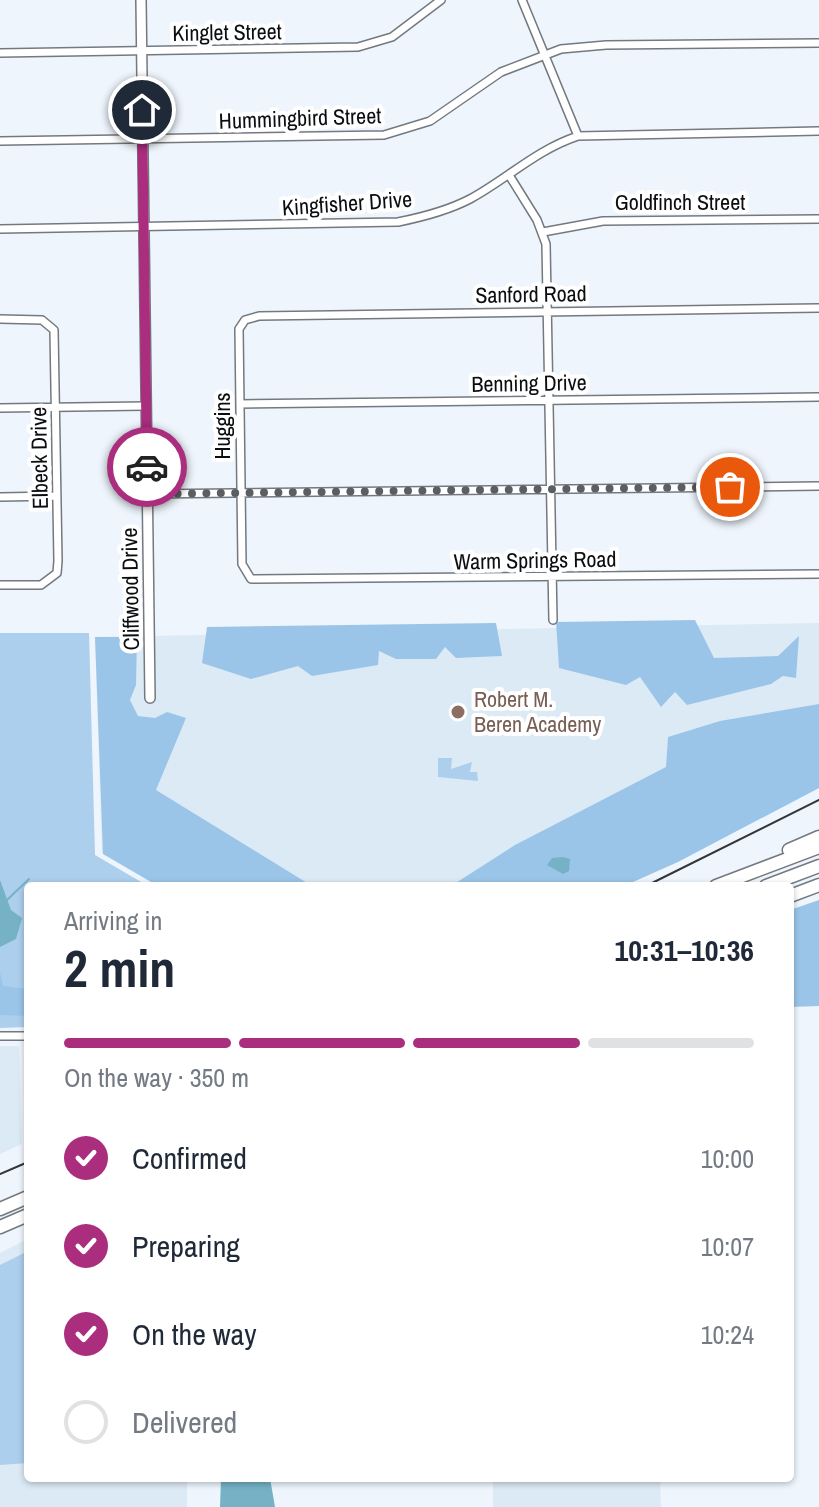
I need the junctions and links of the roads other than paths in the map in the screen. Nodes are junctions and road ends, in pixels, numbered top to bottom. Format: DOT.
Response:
graph roads {
  1 [pos="141,0"];
  2 [pos="522,0"];
  3 [pos="437,1"];
  4 [pos="819,43"];
  5 [pos="141,51"];
  6 [pos="0,53"];
  7 [pos="542,55"];
  8 [pos="819,131"];
  9 [pos="578,136"];
  10 [pos="143,140"];
  11 [pos="0,141"];
  12 [pos="509,175"];
  13 [pos="819,219"];
  14 [pos="144,228"];
  15 [pos="0,229"];
  16 [pos="543,232"];
  17 [pos="819,308"];
  18 [pos="548,312"];
  19 [pos="0,319"];
  20 [pos="245,320"];
  21 [pos="819,397"];
  22 [pos="550,400"];
  23 [pos="240,404"];
  24 [pos="146,406"];
  25 [pos="56,407"];
  26 [pos="0,408"];
  27 [pos="819,486"];
  28 [pos="551,489"];
  29 [pos="241,492"];
  30 [pos="147,494"];
  31 [pos="57,496"];
  32 [pos="0,497"];
  33 [pos="819,574"];
  34 [pos="552,578"];
  35 [pos="251,579"];
  36 [pos="0,585"];
  37 [pos="553,620"];
  38 [pos="150,698"];
  39 [pos="819,837"];
  40 [pos="819,847"];
  41 [pos="819,866"];
  42 [pos="724,882"];
  43 [pos="725,882"];
  44 [pos="777,882"];
  45 [pos="819,885"];
  46 [pos="794,894"];
  47 [pos="0,1036"];
  48 [pos="24,1036"];
  49 [pos="24,1195"];
  50 [pos="24,1196"];
  51 [pos="0,1202"];
  52 [pos="0,1209"];
  53 [pos="24,1217"];
  54 [pos="2,1228"];
  1 -- 5 [label="street, Cliffwood Drive"];
  2 -- 7 [label="street"];
  3 -- 5 [label="street, Kinglet Street"];
  4 -- 7 [label="street, Hummingbird Street"];
  5 -- 6 [label="street, Kinglet Street"];
  5 -- 10 [label="street, Cliffwood Drive"];
  7 -- 9 [label="street"];
  7 -- 10 [label="street, Hummingbird Street"];
  8 -- 9 [label="street, Kingfisher Drive"];
  9 -- 12 [label="street, Kingfisher Drive"];
  10 -- 11 [label="street, Hummingbird Street"];
  10 -- 14 [label="street, Cliffwood Drive"];
  12 -- 14 [label="street, Kingfisher Drive"];
  12 -- 16 [label="street"];
  13 -- 16 [label="street, Goldfinch Street"];
  14 -- 15 [label="street, Kingfisher Drive"];
  14 -- 24 [label="street, Cliffwood Drive"];
  16 -- 18 [label="street"];
  17 -- 18 [label="street, Sanford Road"];
  18 -- 20 [label="street, Sanford Road"];
  18 -- 22 [label="street"];
  19 -- 25 [label="street, Elbeck Drive"];
  20 -- 23 [label="street, Huggins"];
  21 -- 22 [label="street, Benning Drive"];
  22 -- 23 [label="street, Benning Drive"];
  22 -- 28 [label="street"];
  23 -- 29 [label="street, Huggins"];
  24 -- 25 [label="street"];
  24 -- 30 [label="street, Cliffwood Drive"];
  25 -- 26 [label="street"];
  25 -- 31 [label="street, Elbeck Drive"];
  27 -- 28 [label="street"];
  28 -- 29 [label="street"];
  28 -- 34 [label="street"];
  29 -- 30 [label="street"];
  29 -- 35 [label="street, Huggins"];
  30 -- 38 [label="street, Cliffwood Drive"];
  31 -- 32 [label="street"];
  31 -- 36 [label="street, Elbeck Drive"];
  33 -- 34 [label="street, Warm Springs Road"];
  34 -- 35 [label="street, Warm Springs Road"];
  34 -- 37 [label="street"];
  39 -- 42 [label="highway"];
  40 -- 43 [label="highway"];
  41 -- 44 [label="highway"];
  45 -- 46 [label="highway"];
  47 -- 48 [label="street"];
  49 -- 51 [label="highway"];
  50 -- 52 [label="highway"];
  53 -- 54 [label="highway"];
}
